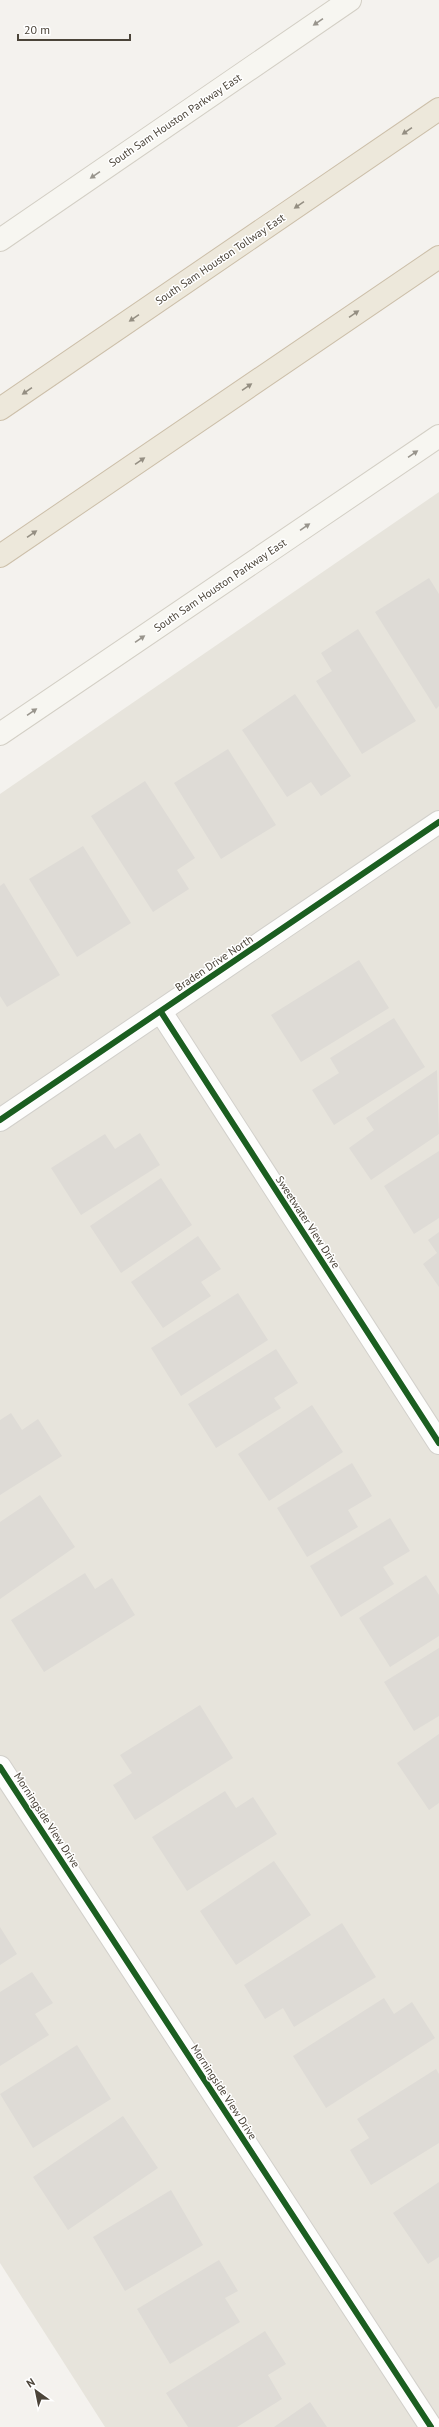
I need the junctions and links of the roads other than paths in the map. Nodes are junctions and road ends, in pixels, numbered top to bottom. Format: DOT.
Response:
graph roads {
  1 [pos="350,0"];
  2 [pos="439,110"];
  3 [pos="0,240"];
  4 [pos="439,257"];
  5 [pos="0,409"];
  6 [pos="439,436"];
  7 [pos="0,556"];
  8 [pos="0,734"];
  9 [pos="439,822"];
  10 [pos="161,1012"];
  11 [pos="0,1120"];
  12 [pos="439,1443"];
  13 [pos="0,1767"];
  14 [pos="431,2427"];
  1 -- 3 [label="main road, South Sam Houston Parkway East, one-way"];
  2 -- 5 [label="highway, South Sam Houston Tollway East, one-way"];
  7 -- 4 [label="highway, one-way"];
  8 -- 6 [label="main road, South Sam Houston Parkway East, one-way"];
  9 -- 10 [label="street, Braden Drive North"];
  10 -- 11 [label="street, Braden Drive North"];
  10 -- 12 [label="street, Sweetwater View Drive"];
  13 -- 14 [label="street, Morningside View Drive"];
}
